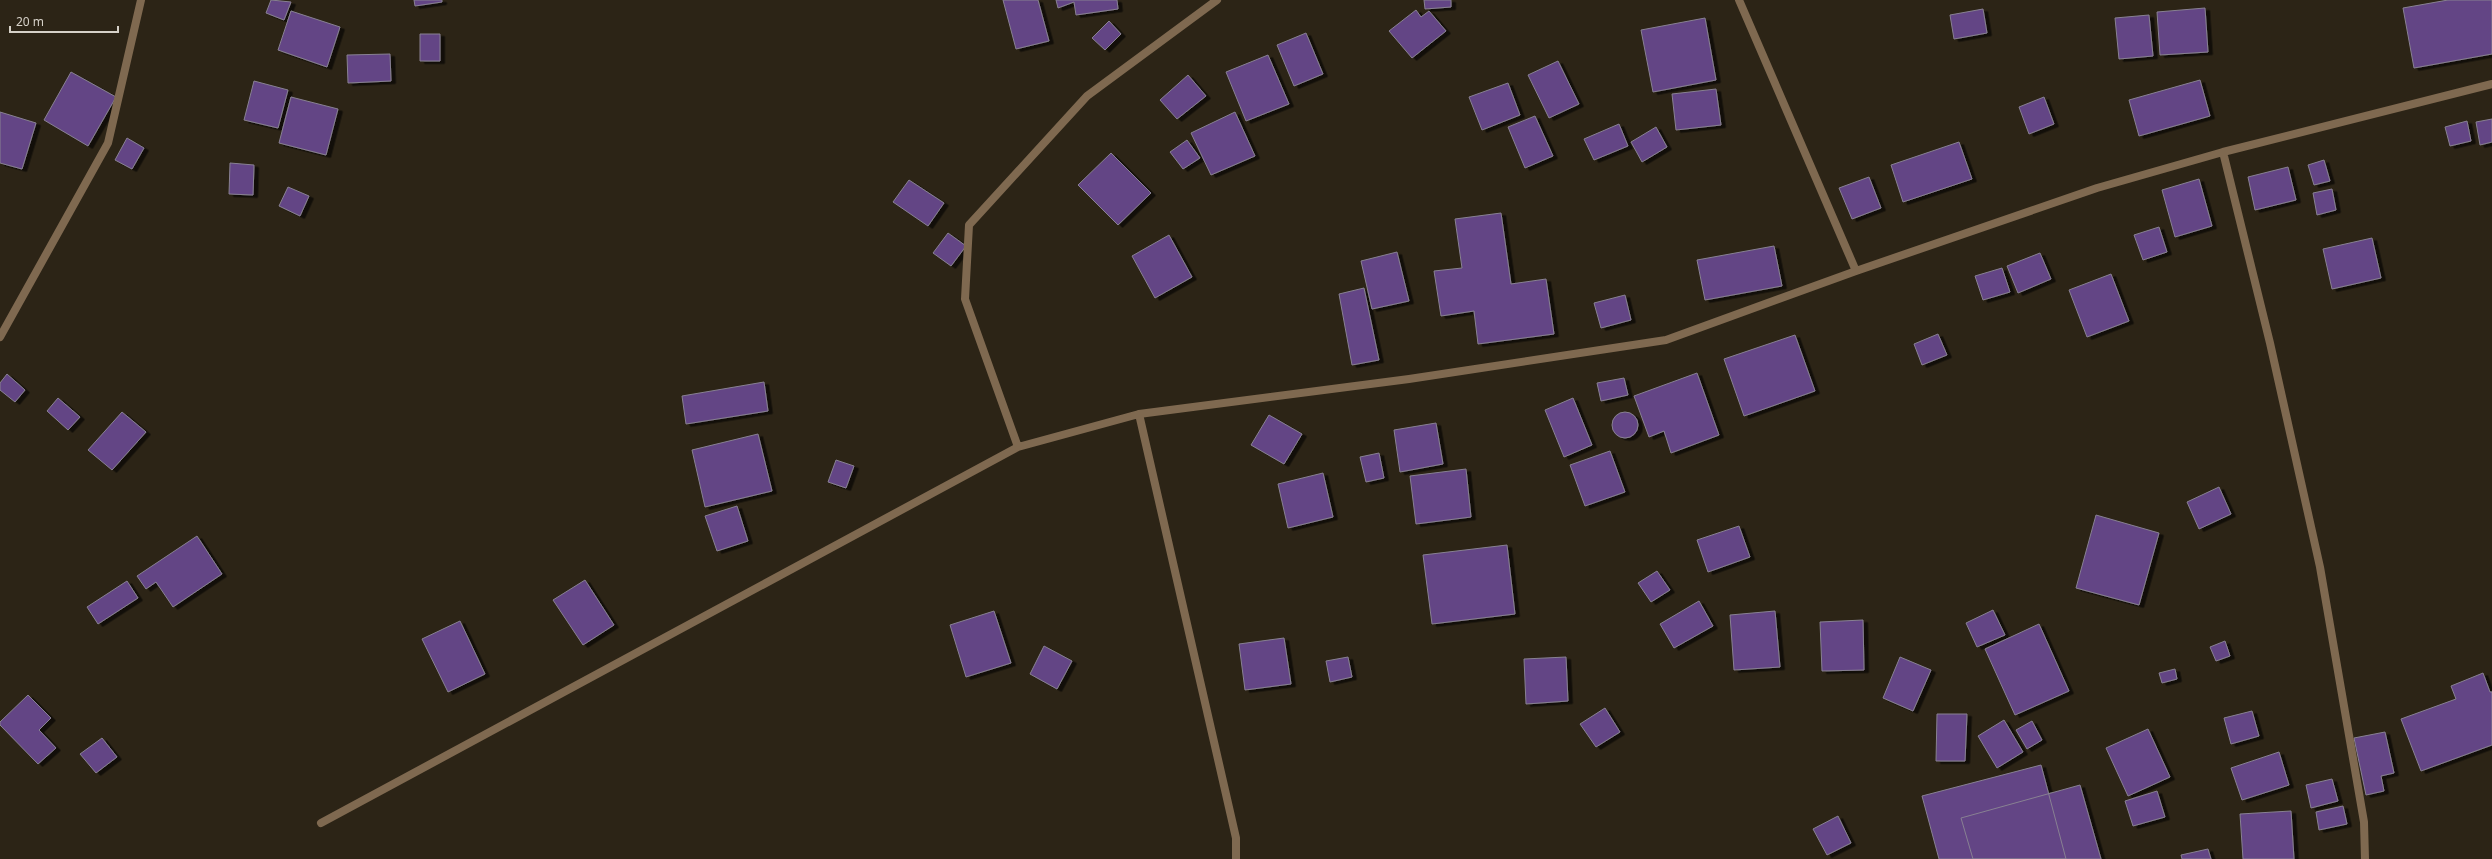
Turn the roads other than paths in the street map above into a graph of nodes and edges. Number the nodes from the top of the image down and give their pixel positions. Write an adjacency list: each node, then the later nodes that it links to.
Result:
1 (141, 0): 7 (street)
2 (1217, 0): 9 (street)
3 (1739, 0): 6 (street)
4 (2492, 84): 5 (street)
5 (2222, 152): 6 (street); 12 (street)
6 (1856, 270): 8 (street)
7 (0, 337)
8 (1139, 414): 9 (street); 11 (street)
9 (1018, 447): 10 (street)
10 (321, 823)
11 (1236, 859)
12 (2365, 859)

